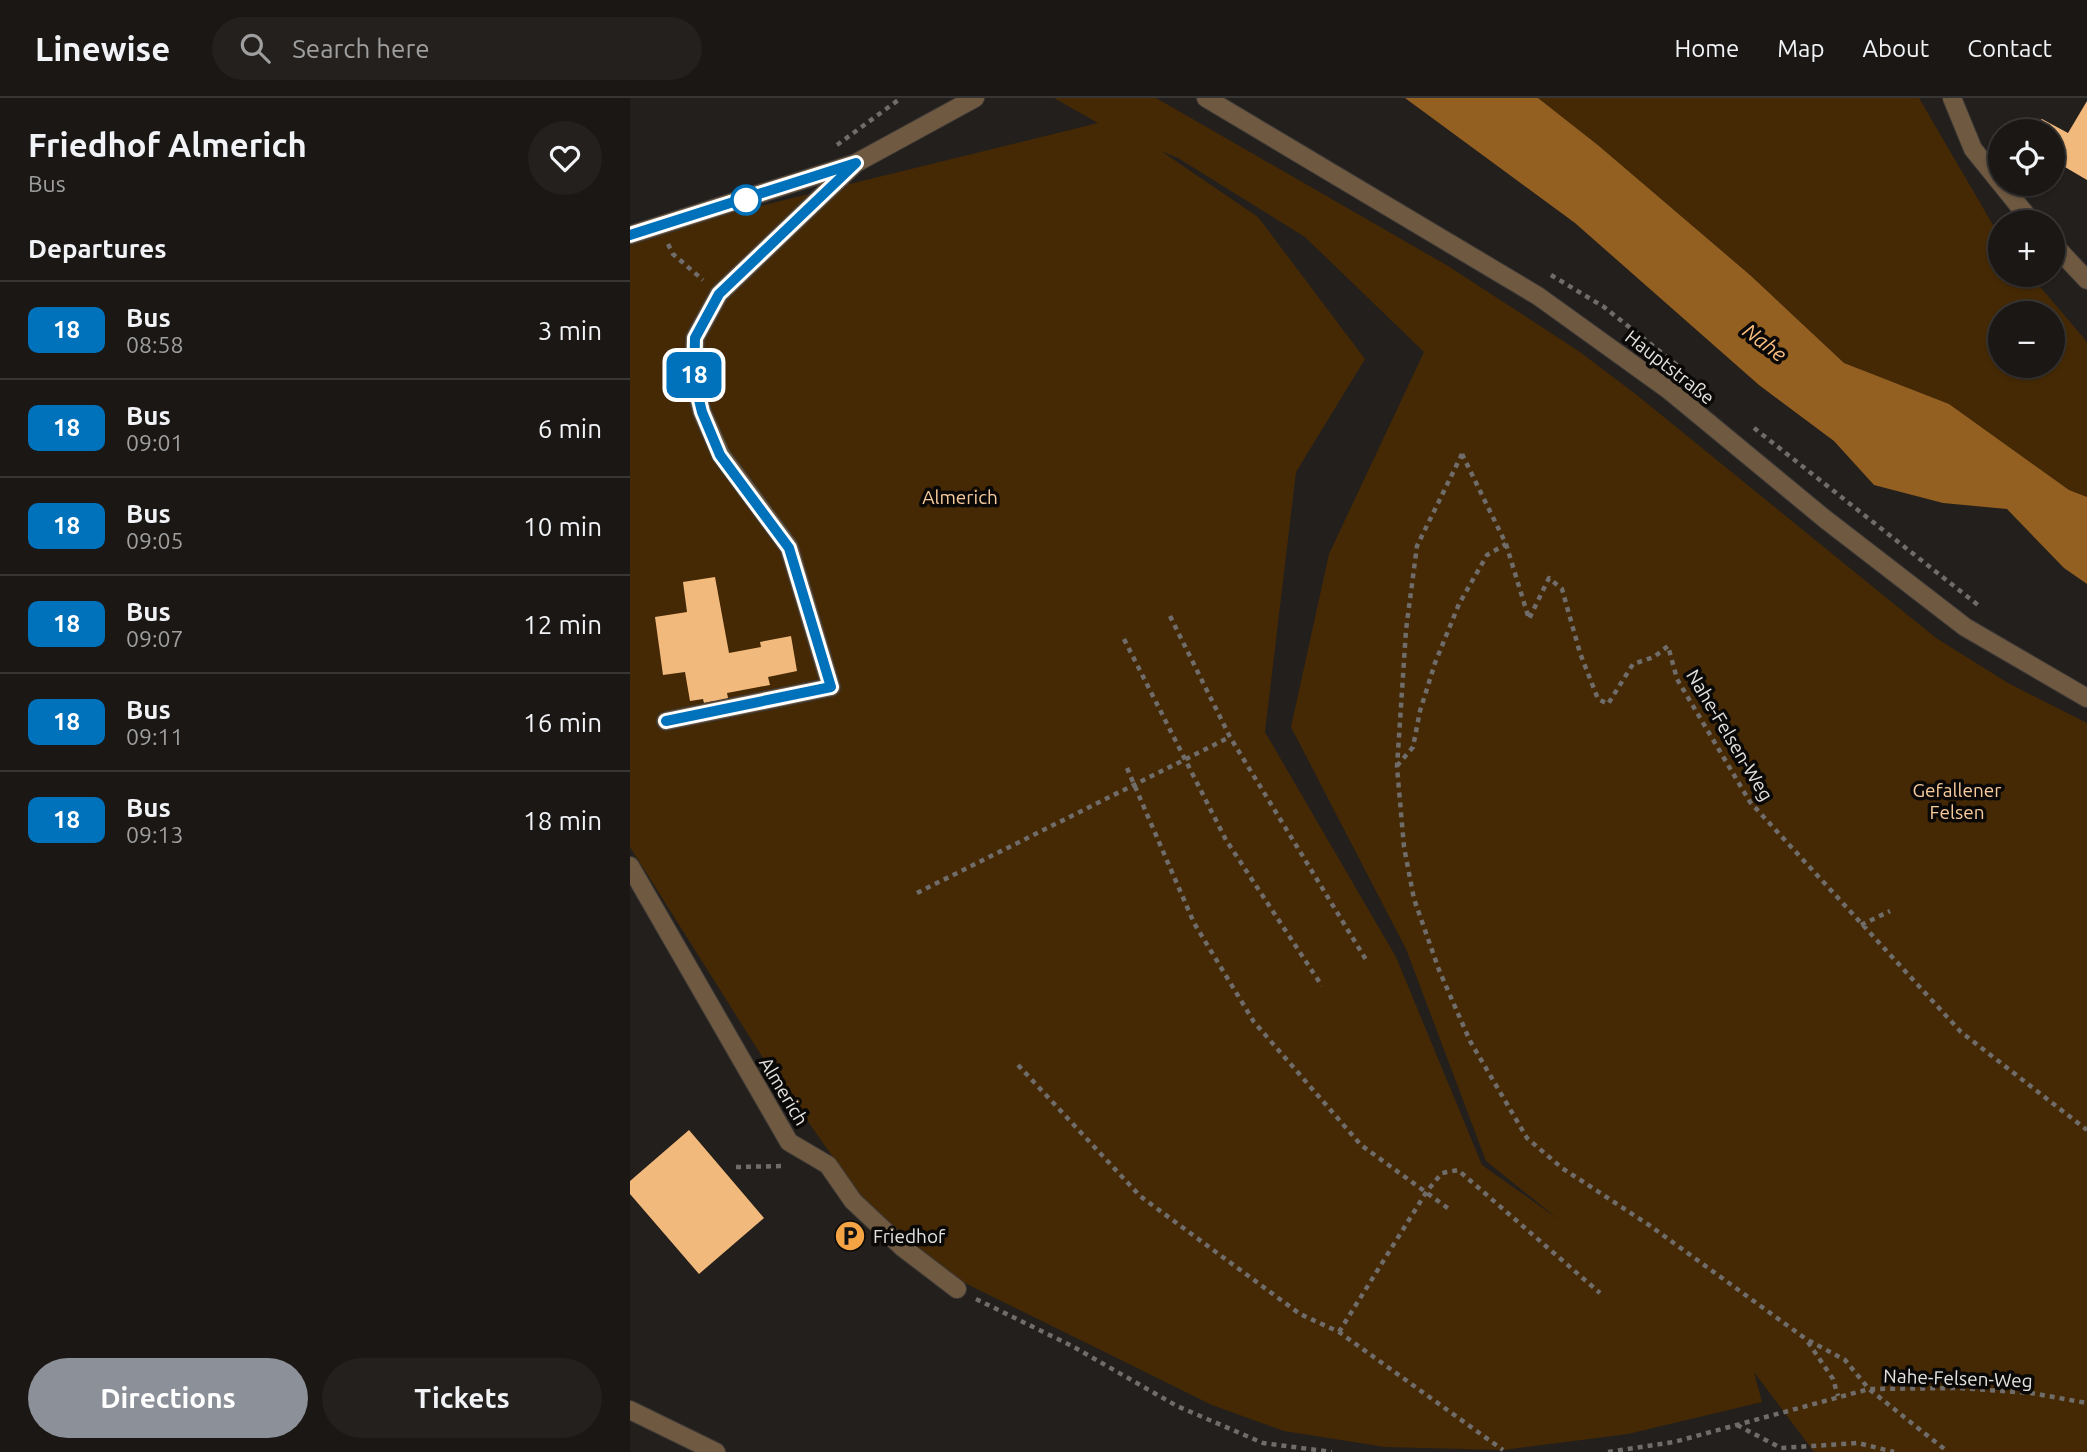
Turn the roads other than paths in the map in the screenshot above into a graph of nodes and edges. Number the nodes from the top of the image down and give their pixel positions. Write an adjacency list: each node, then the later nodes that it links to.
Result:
1 (975, 98): 4 (street)
2 (1206, 98): 9 (street, Hauptstraße)
3 (1952, 98): 5 (street)
4 (856, 163): 6 (street); 10 (street)
5 (2022, 210)
6 (630, 235)
7 (2065, 257): 8 (street)
8 (2087, 280)
9 (2087, 698)
10 (666, 721)
11 (630, 866): 12 (street, Almerich)
12 (957, 1289)
13 (630, 1410): 14 (street)
14 (716, 1452)

